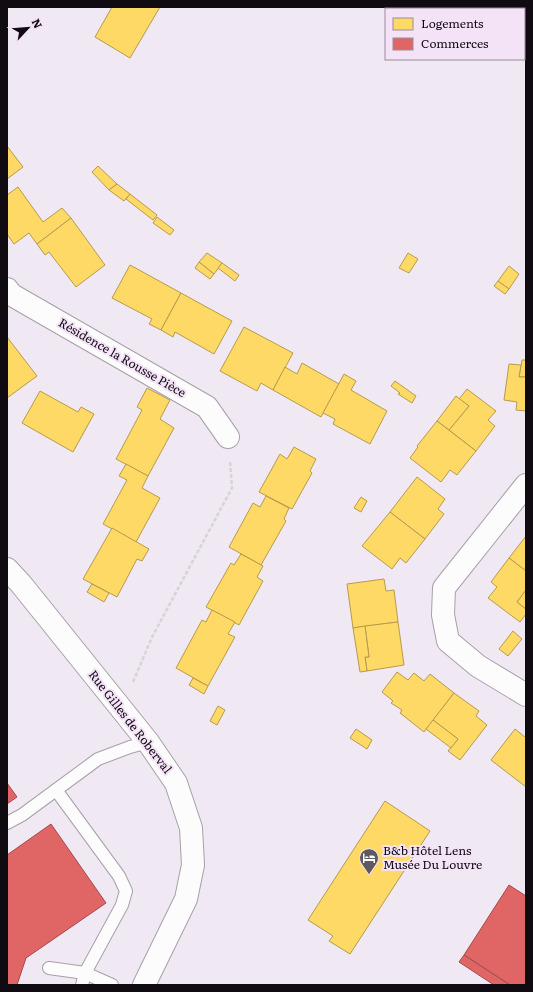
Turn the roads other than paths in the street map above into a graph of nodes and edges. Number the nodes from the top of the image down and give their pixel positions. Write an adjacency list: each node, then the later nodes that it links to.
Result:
1 (7, 289): 2 (street, Résidence la Rousse Pièce)
2 (228, 437)
3 (526, 485): 5 (street)
4 (8, 571): 6 (street, Rue Gilles de Roberval)
5 (526, 696)
6 (148, 742): 7 (lane); 12 (street, Rue Gilles de Roberval)
7 (56, 790): 8 (lane); 10 (lane)
8 (7, 823)
9 (48, 968): 10 (lane)
10 (84, 979): 11 (lane)
11 (112, 985)
12 (144, 985)

